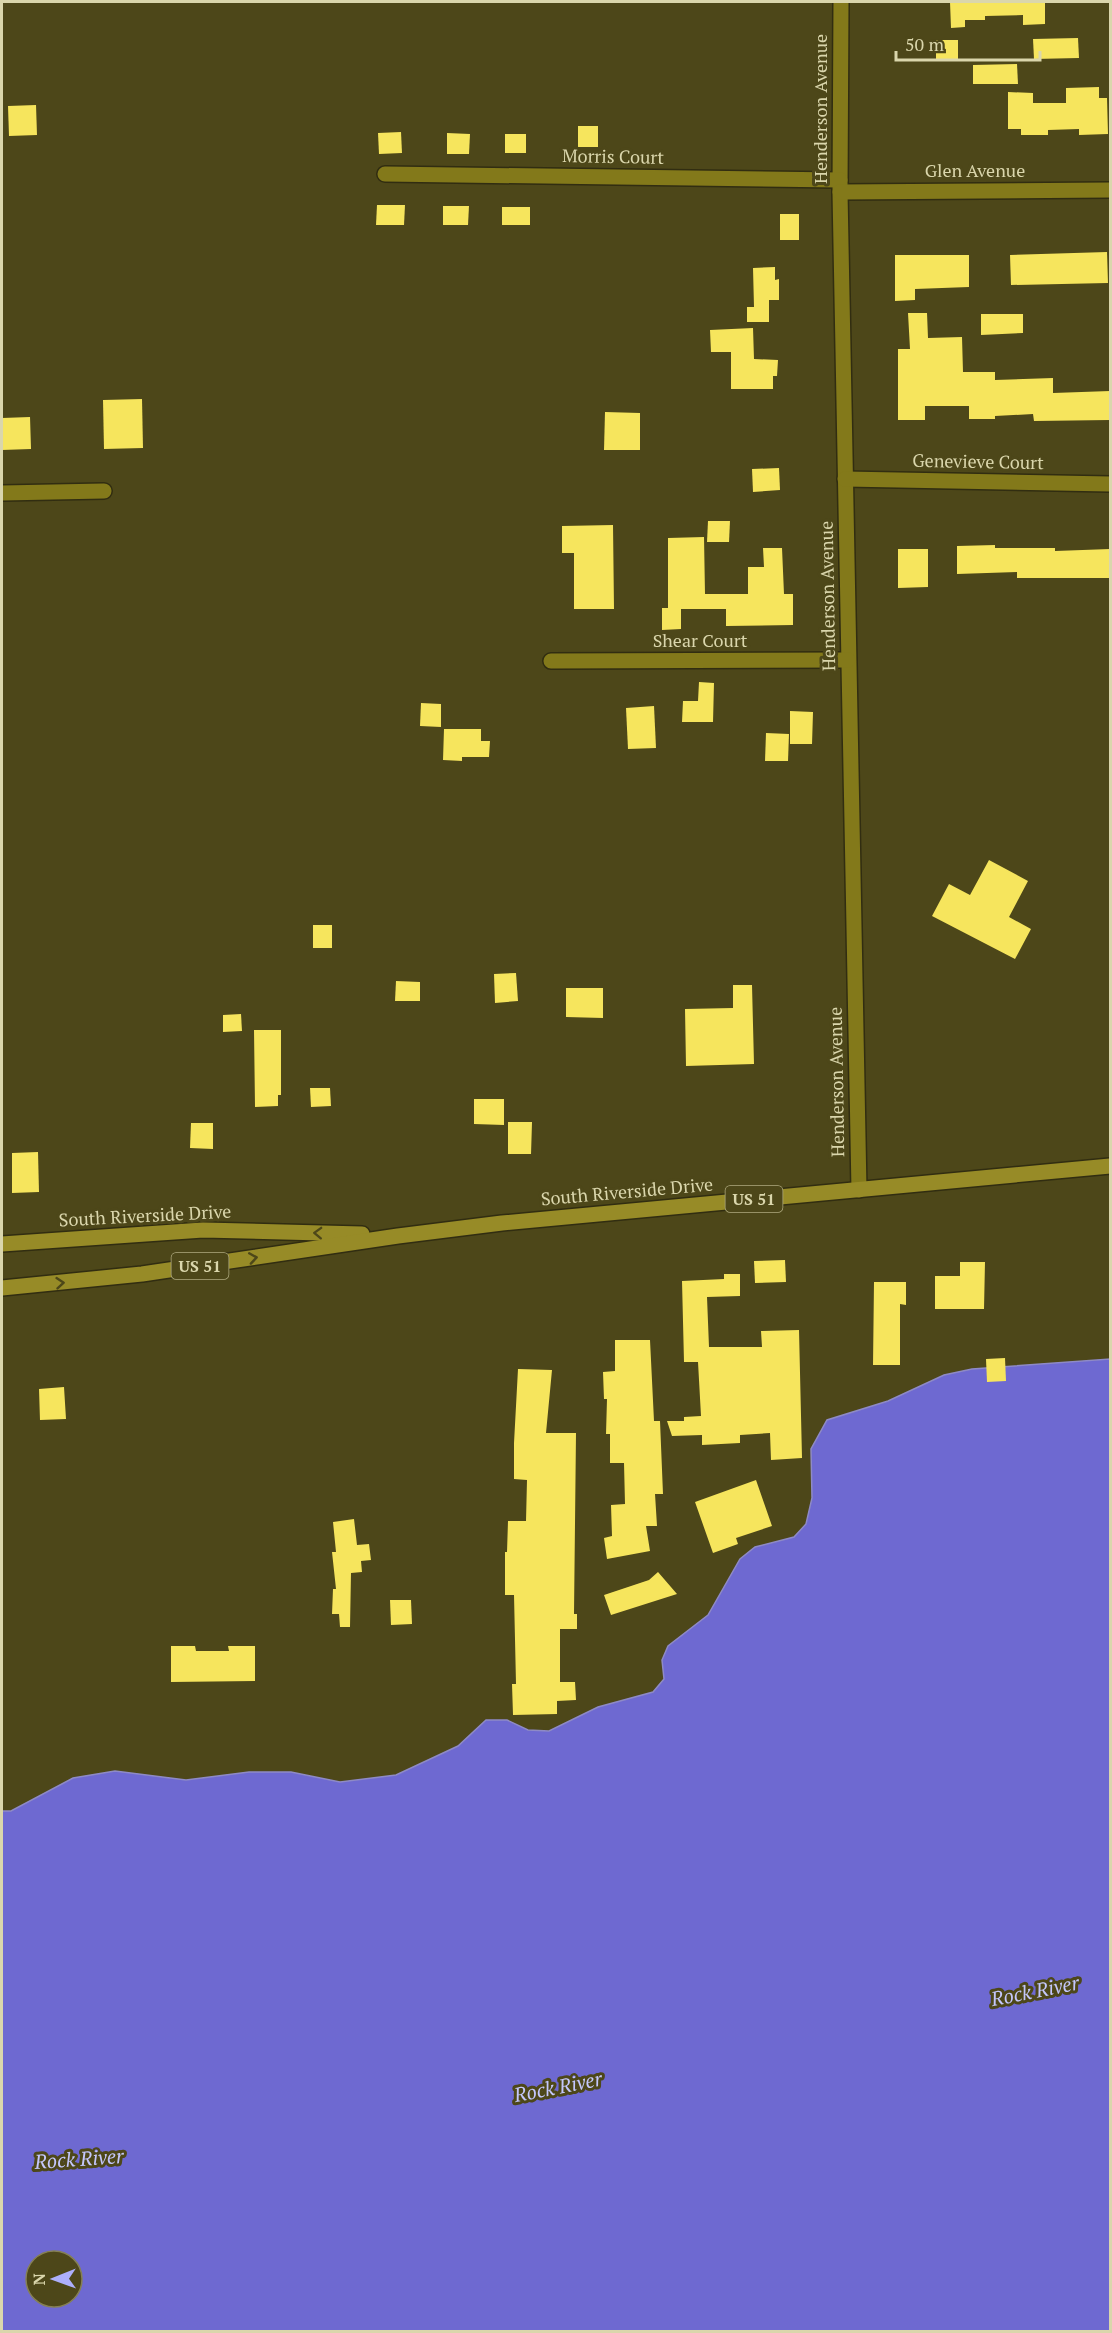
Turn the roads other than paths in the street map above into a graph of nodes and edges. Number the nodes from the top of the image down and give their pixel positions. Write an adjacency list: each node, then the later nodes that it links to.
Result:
1 (841, 2): 3 (street, Henderson Avenue)
2 (385, 174): 3 (street, Morris Court)
3 (840, 186): 4 (street, Glen Avenue); 5 (street, Henderson Avenue)
4 (1110, 190)
5 (845, 479): 6 (street, Genevieve Court); 9 (street, Henderson Avenue)
6 (1110, 484)
7 (104, 491): 8 (street)
8 (2, 493)
9 (848, 660): 10 (street, Shear Court); 12 (street, Henderson Avenue)
10 (552, 661)
11 (1110, 1166): 12 (main road, South Riverside Drive / US 51)
12 (859, 1190): 13 (main road, South Riverside Drive / US 51)
13 (398, 1236): 14 (main road, South Riverside Drive / US 51, one-way to 14); 15 (main road, South Riverside Drive / US 51, one-way to 13)
14 (2, 1245)
15 (2, 1288)

